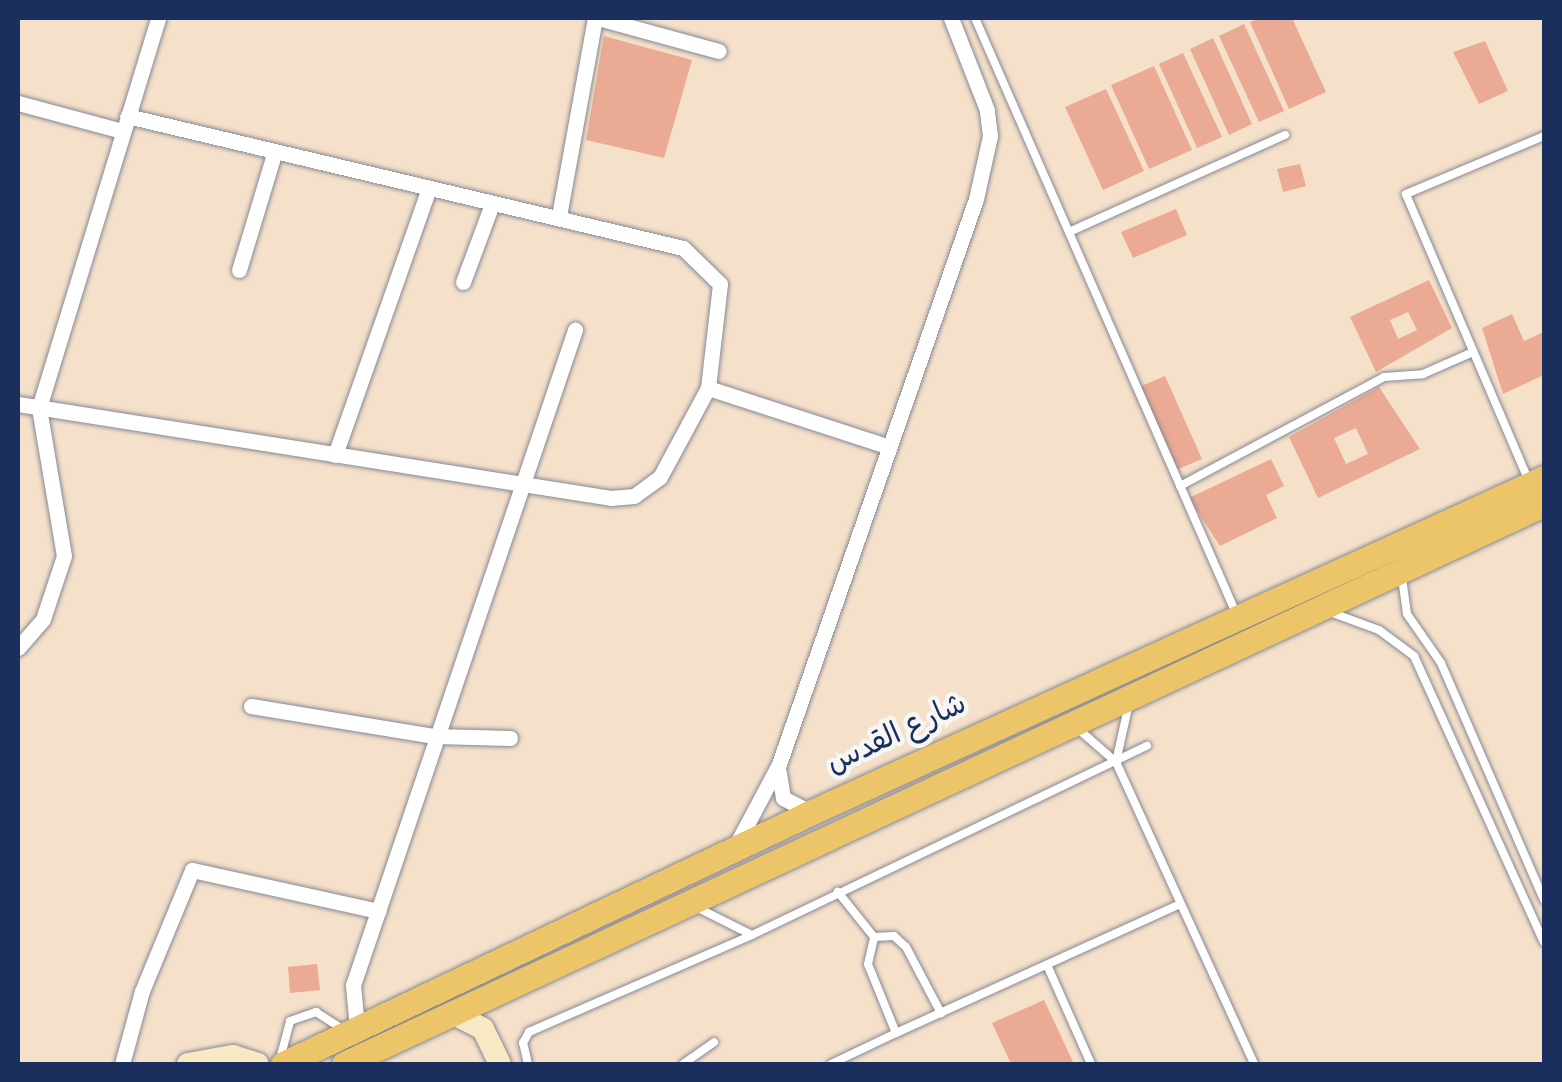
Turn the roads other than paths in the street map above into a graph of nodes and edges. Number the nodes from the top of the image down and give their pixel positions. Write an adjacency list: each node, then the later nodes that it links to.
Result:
1 (158, 18): 7 (street)
2 (597, 18): 5 (street); 13 (street)
3 (951, 18): 22 (street)
4 (975, 18): 14 (lane)
5 (719, 50)
6 (18, 103): 7 (street)
7 (124, 124): 10 (street); 21 (street)
8 (1285, 134): 14 (lane)
9 (1544, 136): 18 (lane)
10 (275, 150): 11 (street); 15 (street)
11 (429, 188): 12 (street); 23 (street)
12 (492, 204): 13 (street); 16 (street)
13 (559, 216): 19 (street)
14 (1068, 232): 25 (lane)
15 (239, 270)
16 (463, 282)
17 (575, 330): 24 (street)
18 (1473, 352): 25 (lane); 26 (lane)
19 (708, 388): 22 (street); 24 (street)
20 (18, 404): 21 (street)
21 (39, 408): 23 (street); 30 (street)
22 (887, 446): 38 (street)
23 (335, 454): 24 (street)
24 (525, 483): 34 (street)
25 (1180, 486): 29 (lane)
26 (1540, 489): 27 (highway); 29 (highway, شارع القدس)
27 (1404, 570): 28 (highway); 42 (lane)
28 (1321, 610): 31 (highway); 48 (lane)
29 (1237, 616): 39 (highway, شارع القدس)
30 (18, 648)
31 (1132, 698): 33 (highway); 37 (lane)
32 (251, 706): 34 (street)
33 (1071, 726): 37 (lane); 43 (highway)
34 (435, 736): 35 (street); 45 (street)
35 (510, 738)
36 (1147, 746): 37 (lane)
37 (1116, 762): 41 (lane); 44 (lane)
38 (779, 764): 39 (street); 40 (street)
39 (812, 812): 40 (highway, شارع القدس)
40 (733, 850): 52 (highway, شارع القدس)
41 (838, 892): 46 (lane); 47 (lane)
42 (1544, 900)
43 (692, 905): 46 (lane); 50 (highway)
44 (1178, 905): 49 (lane); 66 (lane)
45 (379, 911): 52 (street); 56 (street)
46 (752, 934): 62 (lane)
47 (874, 936): 51 (lane); 53 (lane)
48 (1544, 942)
49 (1047, 965): 51 (lane); 65 (lane)
50 (452, 1013): 55 (highway); 61 (main road)
51 (941, 1013): 53 (lane)
52 (353, 1030): 59 (highway, شارع القدس); 59 (lane)
53 (896, 1033): 64 (lane)
54 (714, 1042): 63 (lane)
55 (387, 1053): 60 (highway)
56 (122, 1064)
57 (188, 1064): 58 (main road)
58 (258, 1064)
59 (281, 1064)
60 (344, 1064)
61 (500, 1064)
62 (528, 1064)
63 (682, 1064)
64 (830, 1064)
65 (1090, 1064)
66 (1254, 1064)

